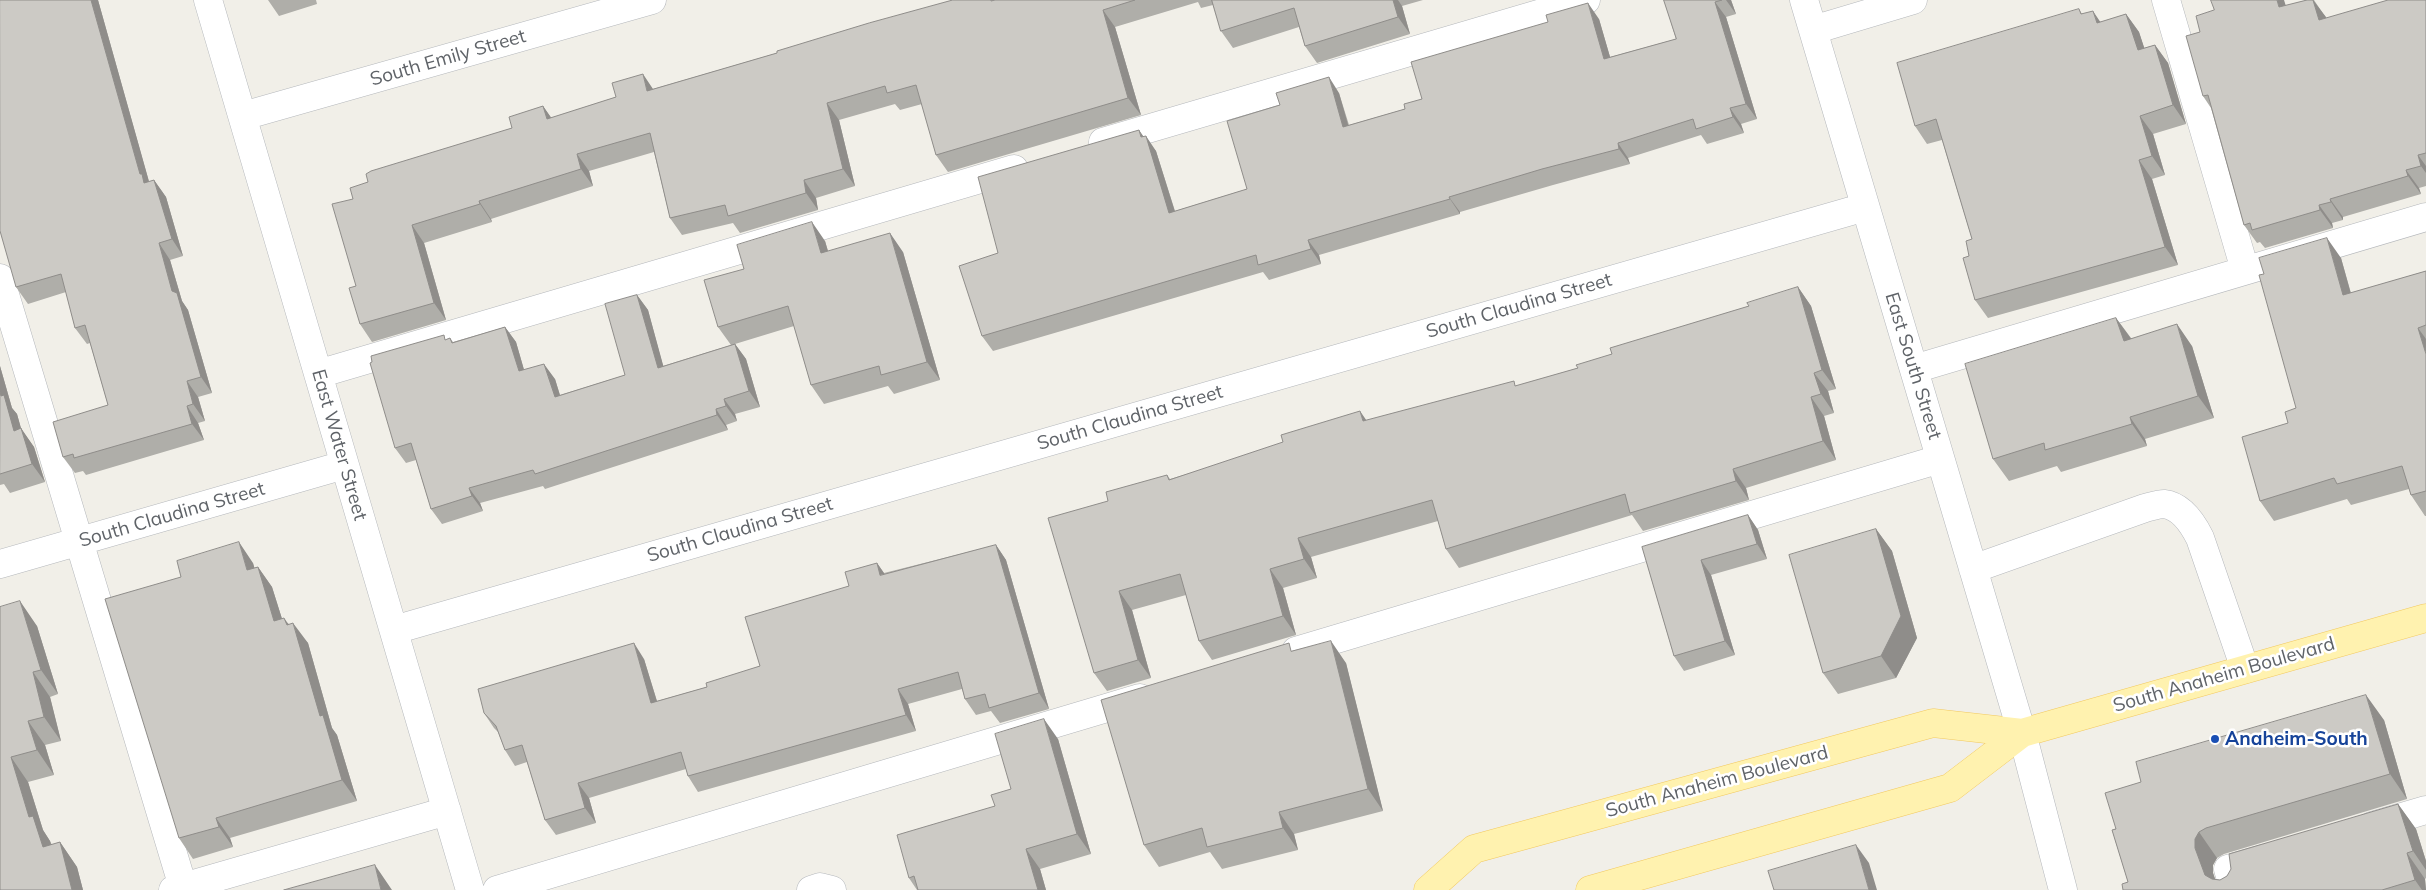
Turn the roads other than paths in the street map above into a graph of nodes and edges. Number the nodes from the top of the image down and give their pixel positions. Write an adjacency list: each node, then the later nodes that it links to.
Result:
1 (208, 0): 8 (street, East Water Street)
2 (652, 0): 8 (street, South Emily Street)
3 (1586, 0): 9 (street)
4 (1804, 0): 7 (street, East South Street)
5 (1913, 0): 7 (street)
6 (2166, 0): 13 (street)
7 (1813, 30): 11 (street, East South Street)
8 (243, 116): 16 (street, East Water Street)
9 (1080, 149)
10 (1042, 160): 16 (street)
11 (1865, 207): 15 (street, East South Street); 23 (street, South Claudina Street)
12 (2426, 216): 13 (street)
13 (2245, 270): 15 (street)
14 (0, 278): 19 (street)
15 (1914, 368): 17 (street, East South Street)
16 (318, 374): 18 (street, East Water Street)
17 (1940, 459): 21 (street, East South Street); 24 (street)
18 (344, 465): 19 (street, South Claudina Street); 23 (street, East Water Street)
19 (79, 541): 20 (street, South Claudina Street); 32 (street)
20 (0, 564)
21 (1973, 569): 25 (street); 27 (street, East South Street)
22 (2426, 618): 25 (main road, South Anaheim Boulevard)
23 (394, 630): 29 (street, East Water Street)
24 (1271, 659)
25 (2245, 669): 27 (main road, South Anaheim Boulevard)
26 (1166, 690): 34 (street)
27 (2022, 733): 37 (main road, South Anaheim Boulevard); 38 (main road, South Anaheim Boulevard); 39 (street, East South Street)
28 (2426, 810): 30 (street)
29 (447, 811): 32 (street); 33 (street, East Water Street)
30 (2350, 833)
31 (2294, 850): 40 (street)
32 (178, 889)
33 (470, 890)
34 (497, 890)
35 (811, 890): 36 (street)
36 (832, 890)
37 (1428, 890)
38 (1590, 890)
39 (2063, 890)
40 (2234, 890)

